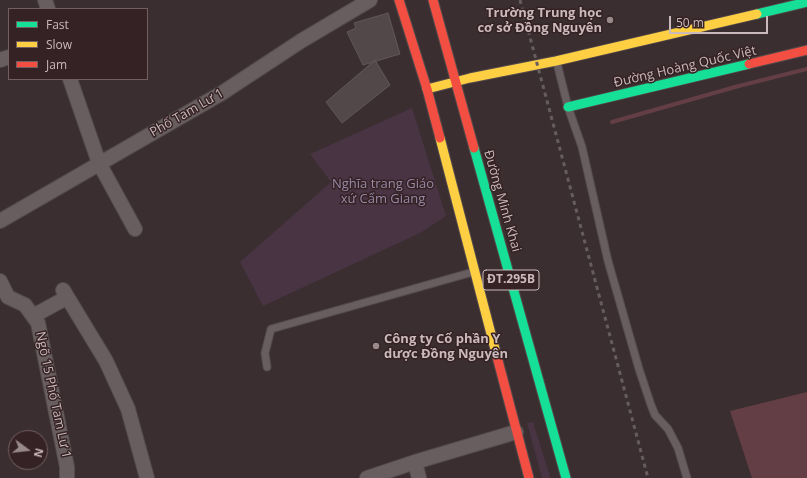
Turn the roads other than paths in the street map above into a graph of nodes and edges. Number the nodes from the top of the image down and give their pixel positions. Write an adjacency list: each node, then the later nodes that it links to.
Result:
1 (370, 0): 11 (street, Phố Tam Lư 1)
2 (399, 0): 9 (main road, ĐT.295B)
3 (433, 0): 8 (main road, Đường Minh Khai / ĐT.295B)
4 (807, 2): 6 (main road)
5 (807, 50): 10 (main road, Đường Hoàng Quốc Việt)
6 (556, 61): 8 (main road); 10 (lane)
7 (70, 80): 11 (street)
8 (456, 82): 9 (main road); 26 (main road, Đường Minh Khai / ĐT.295B)
9 (427, 89): 14 (main road, ĐT.295B)
10 (568, 107): 27 (lane)
11 (99, 163): 12 (street, Phố Tam Lư 1); 13 (street)
12 (0, 221)
13 (135, 229)
14 (475, 271): 18 (lane); 19 (main road, ĐT.295B)
15 (0, 281): 16 (street, Ngõ 15 Phố Tam Lư 1)
16 (4, 299): 17 (street, Ngõ 15 Phố Tam Lư 1)
17 (33, 316): 21 (street, Ngõ 15 Phố Tam Lư 1); 22 (street)
18 (267, 366)
19 (516, 432): 20 (street); 25 (main road, ĐT.295B)
20 (415, 462): 23 (street); 24 (street)
21 (67, 478)
22 (147, 478)
23 (367, 478)
24 (420, 478)
25 (529, 478)
26 (566, 478)
27 (687, 478)

